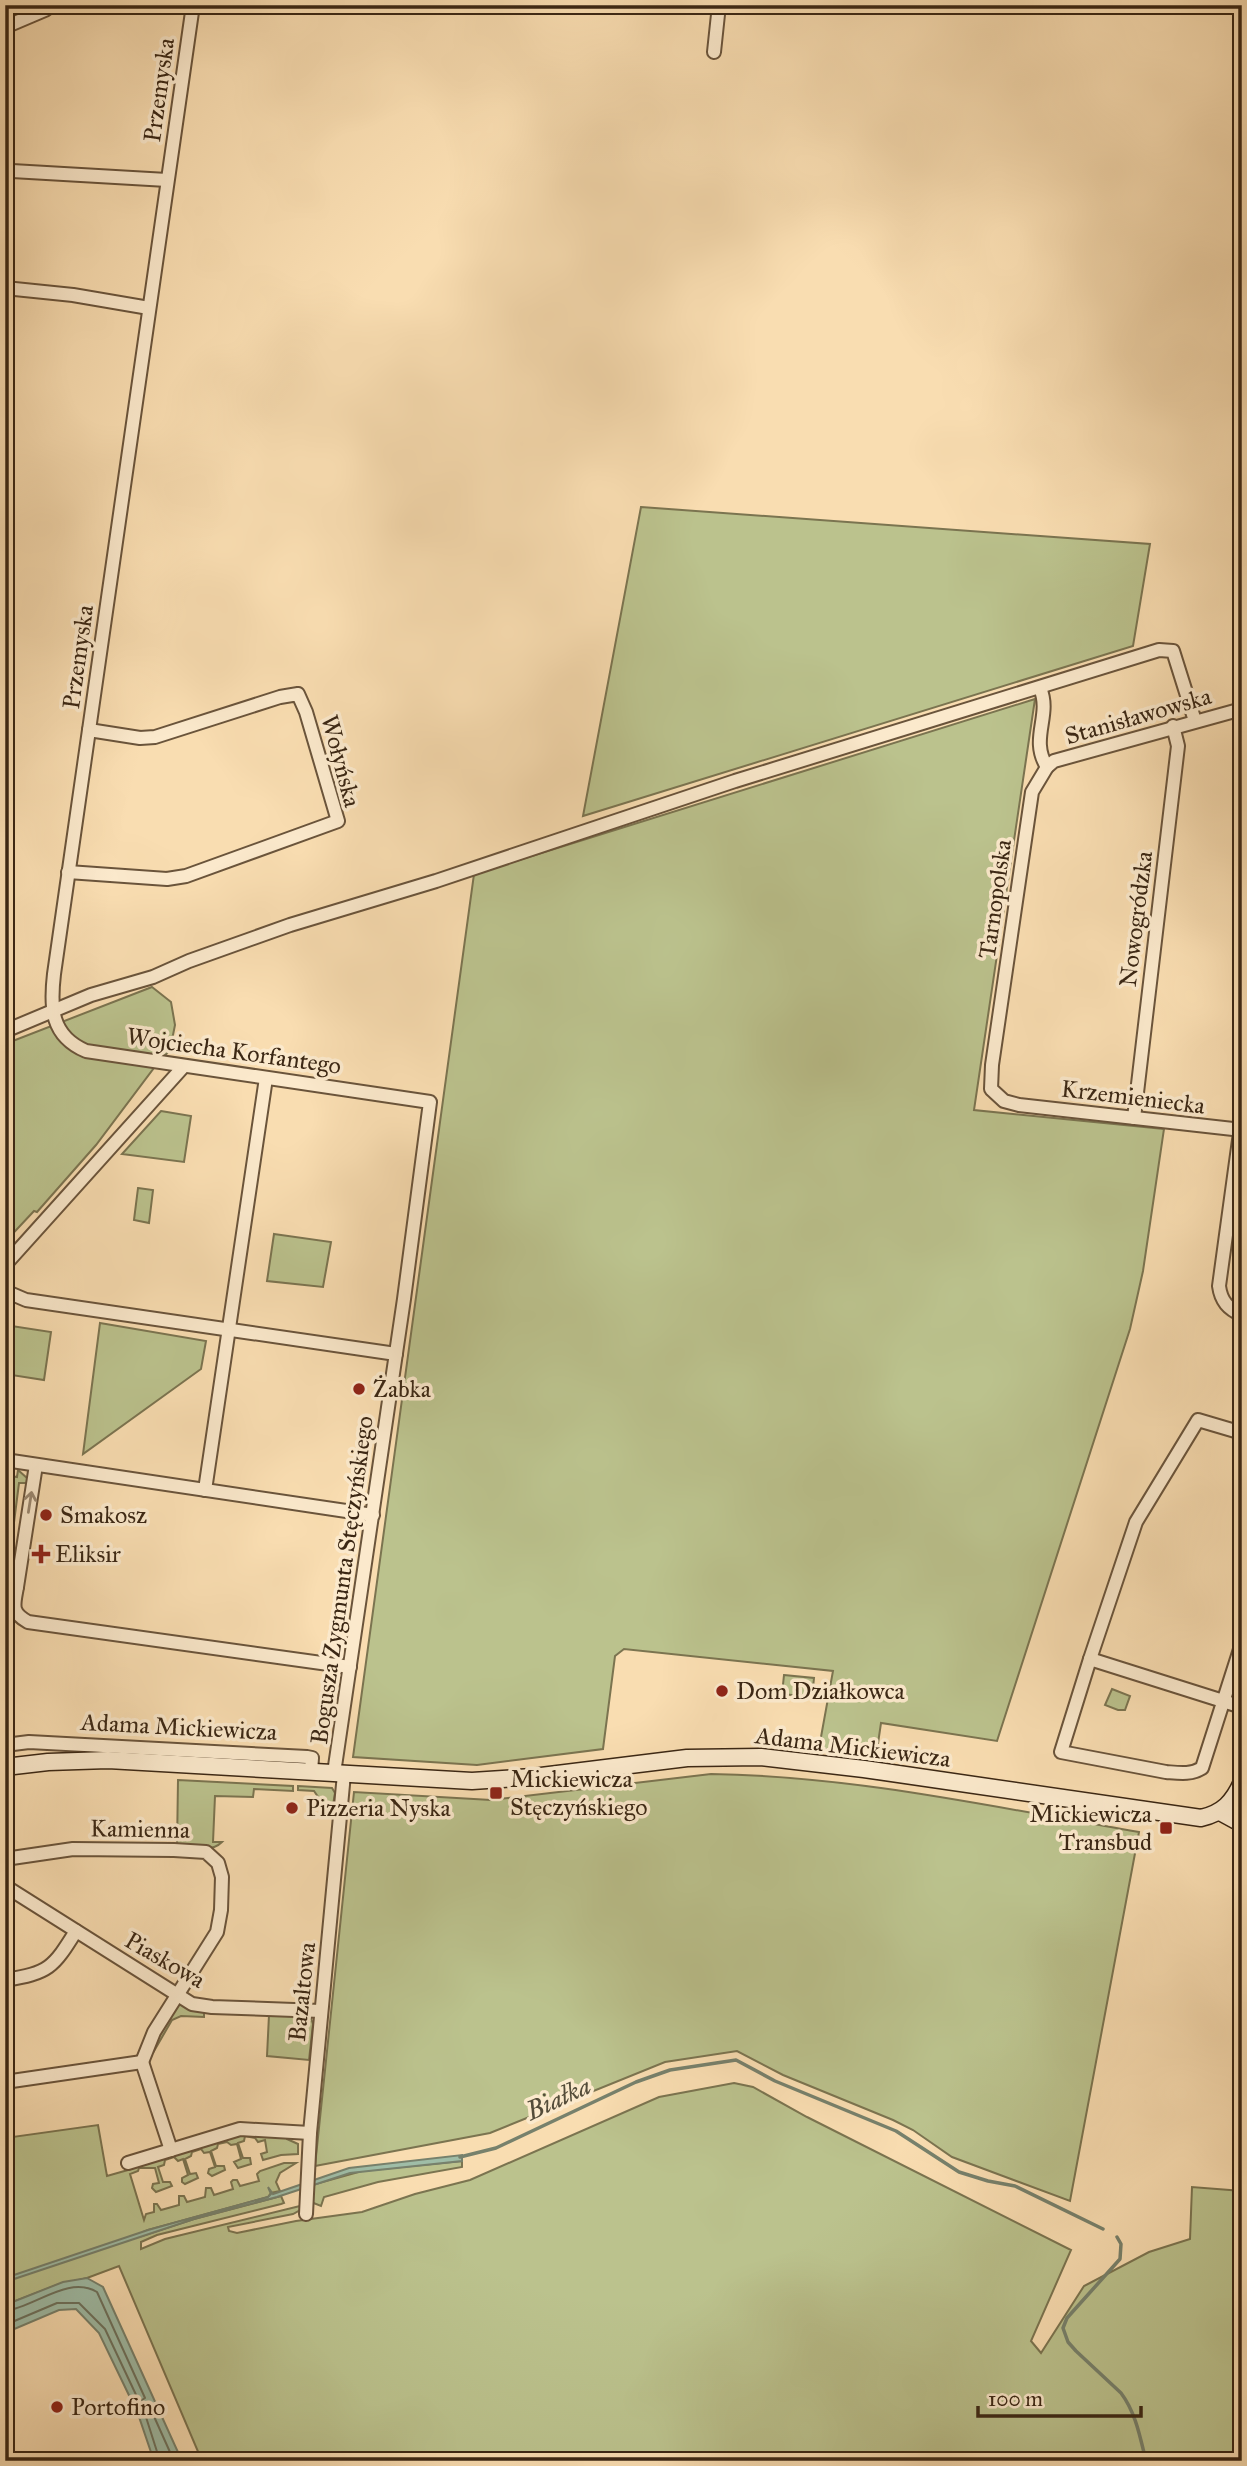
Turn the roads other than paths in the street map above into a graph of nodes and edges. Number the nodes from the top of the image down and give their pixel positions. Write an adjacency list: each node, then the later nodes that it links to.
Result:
1 (52, 5): 4 (street)
2 (193, 5): 7 (street, Przemyska)
3 (719, 5): 5 (street)
4 (5, 27)
5 (714, 52)
6 (12, 171): 7 (street, Przemyska)
7 (167, 180): 9 (street, Przemyska)
8 (5, 288): 9 (street)
9 (149, 308): 14 (street, Przemyska)
10 (1040, 688): 12 (street); 15 (street); 17 (street)
11 (1242, 709): 12 (street, Stanisławowska)
12 (1195, 721): 13 (street, Stanisławowska)
13 (1174, 726): 15 (street, Stanisławowska); 23 (street, Nowogródzka)
14 (89, 730): 16 (street, Przemyska); 16 (street, Wołyńska)
15 (1047, 766): 22 (street, Tarnopolska)
16 (68, 872): 17 (street, Przemyska)
17 (52, 1011): 18 (street); 19 (street, Wojciecha Korfantego)
18 (5, 1031)
19 (184, 1066): 20 (street, Wojciecha Korfantego); 25 (street)
20 (266, 1078): 21 (street, Wojciecha Korfantego); 28 (street)
21 (430, 1102): 29 (street, Bogusza Zygmunta Stęczyńskiego)
22 (1019, 1105): 23 (street, Krzemieniecka)
23 (1134, 1118): 24 (street, Krzemieniecka)
24 (1241, 1126): 27 (street)
25 (5, 1265)
26 (5, 1291): 28 (street)
27 (1242, 1315)
28 (228, 1331): 29 (street); 33 (street)
29 (396, 1353): 34 (street, Bogusza Zygmunta Stęczyńskiego)
30 (1242, 1433): 37 (street)
31 (5, 1460): 32 (street)
32 (37, 1465): 33 (street); 35 (street, one-way to 32)
33 (205, 1490): 34 (street)
34 (373, 1515): 38 (street, Bogusza Zygmunta Stęczyńskiego)
35 (11, 1586): 38 (street)
36 (1242, 1643): 39 (street)
37 (1090, 1659): 39 (street); 39 (street)
38 (350, 1667): 46 (street, Bogusza Zygmunta Stęczyńskiego)
39 (1224, 1701): 40 (street)
40 (1242, 1707)
41 (29, 1742): 42 (street, Adama Mickiewicza); 43 (street); 45 (street, Adama Mickiewicza)
42 (5, 1745)
43 (32, 1764): 44 (street, Adama Mickiewicza); 45 (street, Adama Mickiewicza)
44 (5, 1767)
45 (311, 1772): 46 (street, Adama Mickiewicza)
46 (339, 1774): 48 (street, Adama Mickiewicza); 55 (street, Bazaltowa)
47 (1242, 1782): 48 (street)
48 (1220, 1812): 49 (street)
49 (1242, 1824)
50 (5, 1859): 54 (street, Kamienna)
51 (5, 1886): 52 (street, Piaskowa)
52 (76, 1931): 53 (street); 54 (street, Piaskowa)
53 (5, 1980)
54 (177, 1996): 55 (street, Piaskowa); 56 (street, Kamienna)
55 (321, 2011): 58 (street, Bazaltowa)
56 (142, 2062): 57 (street); 59 (street)
57 (5, 2082)
58 (310, 2133): 59 (street); 61 (street, Bazaltowa)
59 (171, 2150): 60 (street)
60 (128, 2163)
61 (306, 2214)

